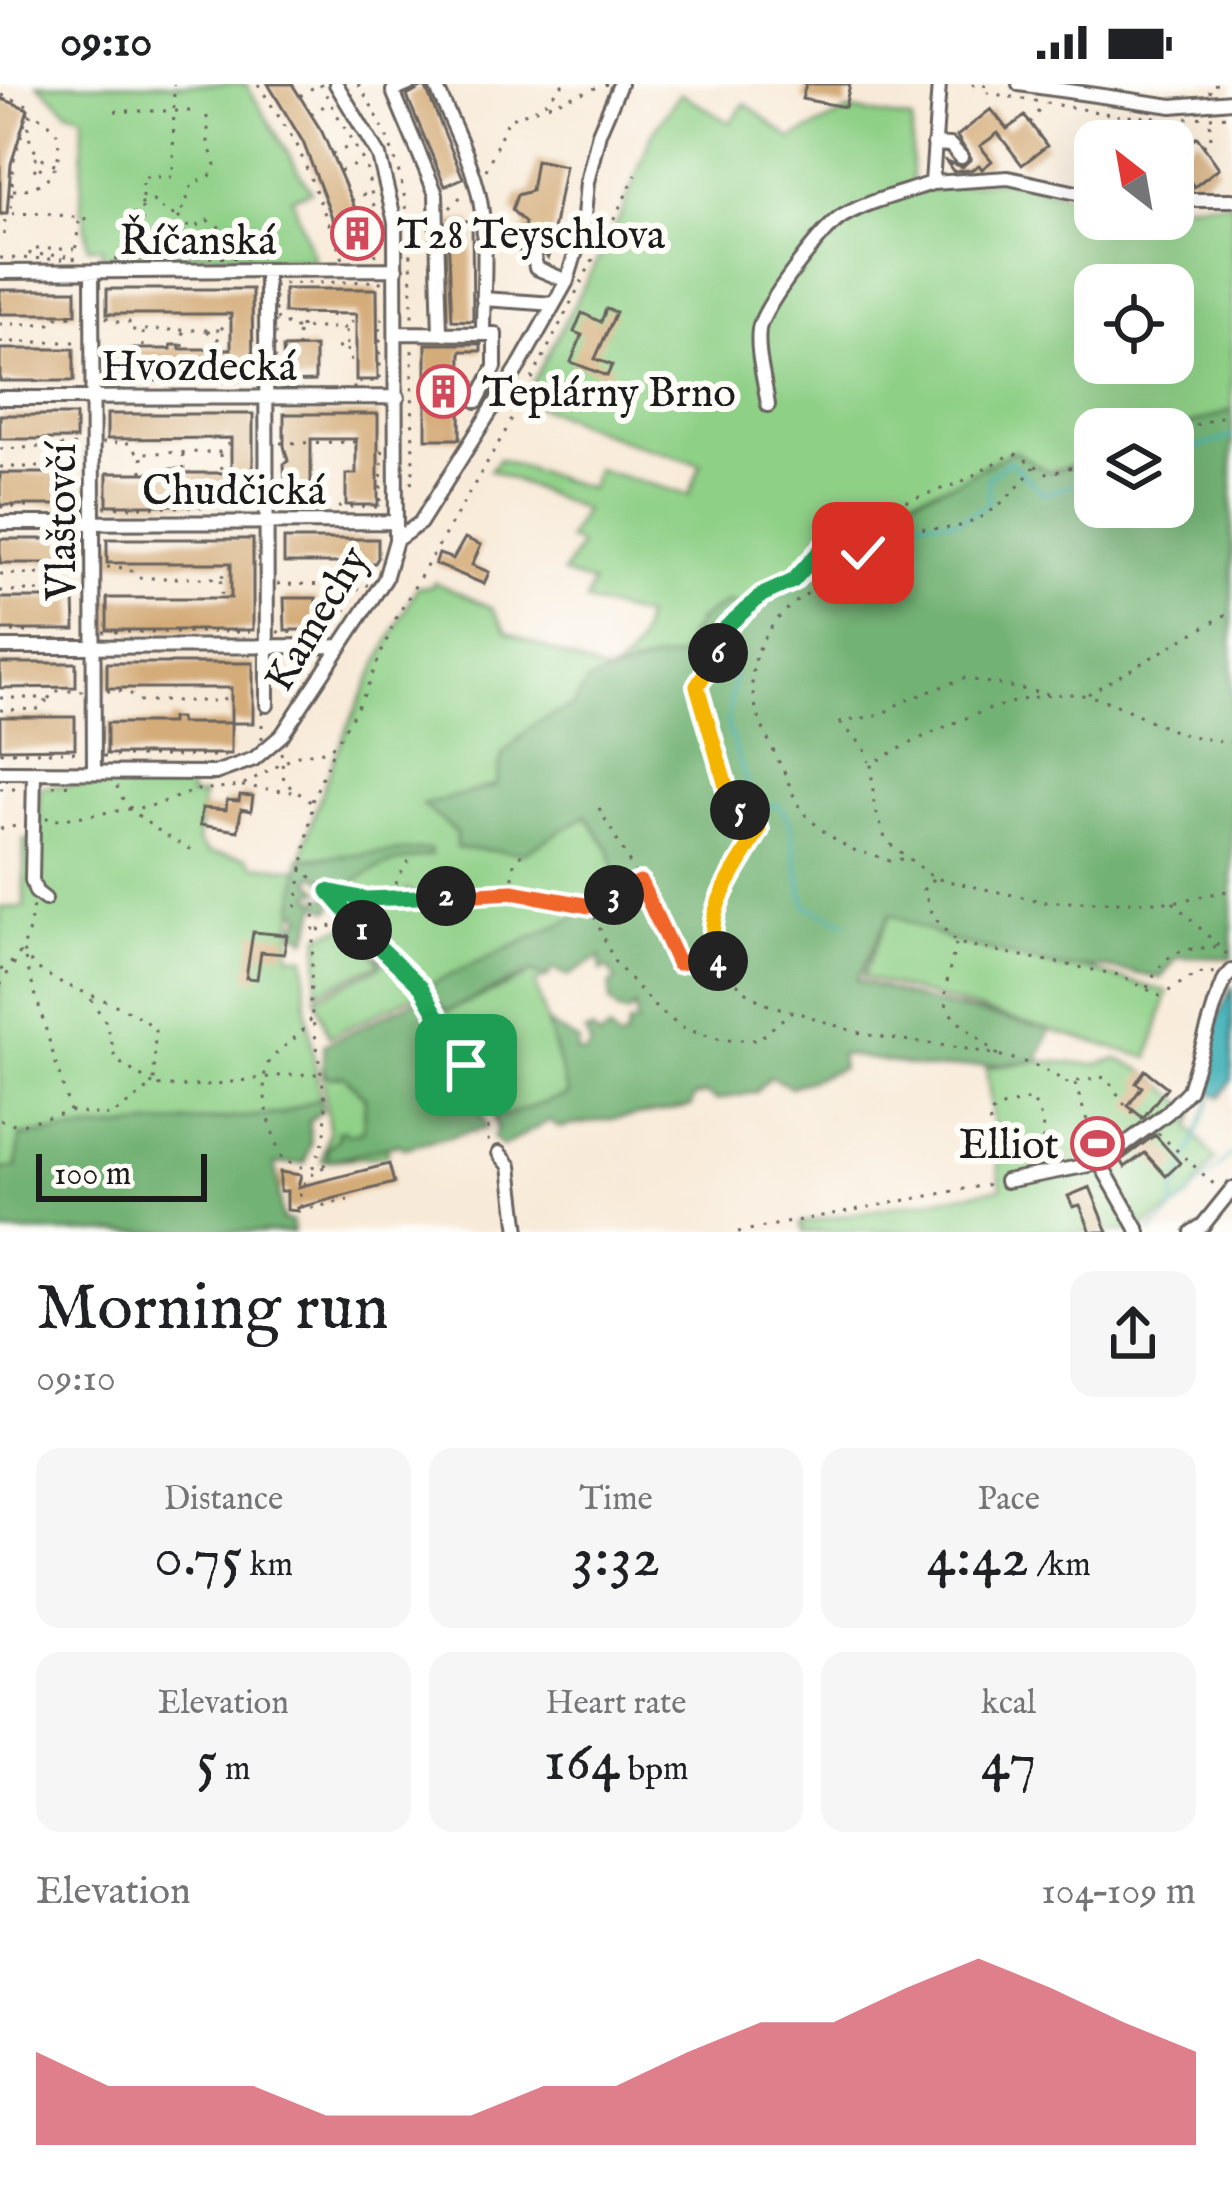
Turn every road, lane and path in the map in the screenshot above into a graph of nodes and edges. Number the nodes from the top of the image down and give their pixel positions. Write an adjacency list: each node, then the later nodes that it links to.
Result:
1 (173, 84): 21 (path)
2 (258, 84): 73 (path)
3 (319, 84): 16 (path); 18 (path)
4 (336, 84): 65 (street)
5 (410, 84): 14 (street)
6 (435, 84): 48 (street)
7 (563, 84): 20 (path)
8 (608, 84): 20 (path)
9 (620, 84): 79 (street, Kamechy)
10 (939, 84): 34 (street)
11 (972, 84): 13 (path)
12 (1019, 84): 17 (street)
13 (985, 87): 19 (path)
14 (388, 88): 64 (street)
15 (2, 95): 23 (path)
16 (300, 96)
17 (1232, 101)
18 (331, 102): 26 (path); 35 (path)
19 (1044, 104): 27 (path); 33 (path)
20 (541, 107): 48 (path)
21 (174, 110): 24 (path); 25 (path); 57 (path)
22 (202, 110): 60 (path)
23 (31, 111): 38 (path); 41 (path); 44 (path)
24 (115, 111)
25 (191, 111)
26 (311, 114)
27 (1125, 116): 29 (path); 32 (path)
28 (1232, 116): 31 (path)
29 (1163, 117)
30 (1183, 118): 31 (path)
31 (1209, 118): 36 (path)
32 (1125, 120)
33 (1030, 123)
34 (934, 144): 39 (street); 49 (street)
35 (355, 145): 37 (path); 42 (path)
36 (1203, 146)
37 (332, 154)
38 (38, 155): 40 (path); 43 (path)
39 (961, 157)
40 (45, 160): 44 (path); 46 (path)
41 (14, 161): 43 (path); 51 (path)
42 (363, 161): 45 (path); 52 (path)
43 (33, 164): 46 (path)
44 (57, 165): 50 (path)
45 (340, 171)
46 (38, 173): 50 (path)
47 (635, 175): 187 (path)
48 (475, 181): 63 (street); 64 (path)
49 (932, 183): 53 (street); 124 (street)
50 (40, 184): 51 (path)
51 (11, 190): 58 (path)
52 (371, 191): 54 (path); 66 (path)
53 (1074, 192)
54 (351, 200)
55 (1194, 200): 56 (street)
56 (1232, 200)
57 (142, 204): 59 (path); 60 (path); 67 (path)
58 (5, 214): 61 (path); 68 (path)
59 (134, 215)
60 (177, 215): 75 (path)
61 (79, 219): 62 (path); 69 (path)
62 (88, 219)
63 (482, 219): 64 (path); 80 (street)
64 (439, 220): 101 (street)
65 (395, 222): 66 (path); 76 (street)
66 (378, 228): 74 (path)
67 (142, 234)
68 (4, 235)
69 (74, 249): 70 (path); 72 (path)
70 (67, 256)
71 (534, 256): 79 (street)
72 (74, 261)
73 (344, 261)
74 (377, 261)
75 (264, 266): 76 (street, Říčanská); 78 (street, Říčanská); 122 (street)
76 (396, 269): 100 (street)
77 (0, 272): 78 (street, Říčanská)
78 (92, 272): 120 (street, Vlaštovčí)
79 (567, 281): 81 (street, Kamechy)
80 (483, 299): 81 (street); 102 (street)
81 (554, 304): 155 (street, Kamechy)
82 (302, 314): 90 (path)
83 (332, 314): 91 (path)
84 (84, 316): 89 (path)
85 (231, 316): 96 (path)
86 (356, 317): 98 (path)
87 (275, 319): 87 (path); 90 (path)
88 (109, 320): 93 (path)
89 (0, 324)
90 (300, 328): 91 (path); 103 (path)
91 (333, 328): 98 (path)
92 (84, 329): 105 (path)
93 (143, 330): 94 (path); 106 (path)
94 (183, 330): 95 (path); 107 (path)
95 (205, 330): 96 (path); 108 (path)
96 (220, 330): 97 (path)
97 (227, 330)
98 (346, 330): 99 (path); 109 (path)
99 (356, 331)
100 (396, 333): 101 (street); 117 (street)
101 (440, 334): 102 (street)
102 (483, 334): 123 (street)
103 (298, 336): 104 (path); 110 (path)
104 (308, 336)
105 (0, 342)
106 (143, 347)
107 (183, 347)
108 (221, 347)
109 (347, 347): 111 (path); 112 (path)
110 (298, 348)
111 (337, 348)
112 (356, 360)
113 (28, 381): 119 (street)
114 (99, 382): 115 (path)
115 (178, 382): 116 (path); 121 (street)
116 (261, 382)
117 (398, 397): 122 (street, Hvozdecká); 149 (street)
118 (0, 398): 119 (street, Hvozdecká)
119 (28, 398): 120 (street, Hvozdecká)
120 (92, 398): 121 (street, Hvozdecká); 138 (street, Vlaštovčí)
121 (178, 398): 122 (street, Hvozdecká)
122 (267, 398): 146 (street)
123 (477, 401)
124 (768, 405)
125 (1232, 412): 126 (path)
126 (1194, 426)
127 (109, 442): 136 (path)
128 (231, 442): 135 (path)
129 (356, 442): 131 (path)
130 (388, 442): 147 (path)
131 (276, 443)
132 (85, 445): 133 (path)
133 (0, 449)
134 (183, 452): 135 (path); 136 (path); 141 (path)
135 (220, 452): 142 (path)
136 (142, 453): 143 (path)
137 (0, 466): 138 (path)
138 (93, 466): 144 (street, Vlaštovčí)
139 (1035, 466): 140 (path); 148 (path); 154 (path)
140 (1074, 466)
141 (184, 471)
142 (221, 471)
143 (142, 472)
144 (93, 507): 145 (path); 150 (street, Vlaštovčí)
145 (178, 507): 146 (path); 151 (street)
146 (267, 507): 147 (path); 152 (street)
147 (364, 514): 149 (street, Chudčická); 152 (street, Chudčická)
148 (878, 515): 154 (path); 232 (path)
149 (396, 522): 155 (street)
150 (93, 523): 151 (street, Chudčická); 153 (street, Chudčická); 169 (street, Vlaštovčí)
151 (177, 523): 152 (street, Chudčická)
152 (267, 523): 174 (street)
153 (0, 524)
154 (874, 536): 212 (path)
155 (396, 540): 173 (street, Kamechy)
156 (99, 567): 160 (path)
157 (231, 567): 160 (path)
158 (0, 574): 159 (path)
159 (23, 574): 165 (path); 165 (path)
160 (221, 578): 166 (path)
161 (275, 584): 163 (path)
162 (371, 584): 163 (path)
163 (361, 585): 173 (path)
164 (0, 591): 165 (path)
165 (22, 591)
166 (222, 597)
167 (1232, 611): 181 (path)
168 (0, 632): 172 (path)
169 (97, 634): 170 (street); 170 (path); 175 (street); 191 (street, Vlaštovčí)
170 (177, 639): 174 (street); 174 (path)
171 (306, 639): 174 (path)
172 (30, 640)
173 (334, 643): 174 (street); 200 (street, Kamechy)
174 (267, 646): 176 (path); 184 (street)
175 (0, 647)
176 (318, 666)
177 (85, 691): 183 (path)
178 (100, 691): 179 (path)
179 (231, 694)
180 (1049, 694): 181 (path); 195 (path); 195 (path)
181 (1085, 695): 188 (path)
182 (0, 698): 183 (path)
183 (49, 698): 185 (path)
184 (264, 706): 186 (path)
185 (0, 710)
186 (273, 733)
187 (335, 743): 196 (path); 206 (path)
188 (1232, 743)
189 (281, 748): 196 (path)
190 (0, 752): 191 (path)
191 (94, 752): 192 (path); 199 (street, Vlaštovčí)
192 (137, 756): 193 (path); 200 (street)
193 (242, 756)
194 (271, 757): 196 (path)
195 (872, 764): 212 (path)
196 (279, 768): 203 (path); 205 (path)
197 (0, 772): 198 (street, Kamechy)
198 (34, 772): 199 (street, Kamechy); 207 (street)
199 (94, 772): 200 (street, Kamechy)
200 (136, 772)
201 (16, 784): 204 (path)
202 (117, 784): 208 (path)
203 (240, 786): 205 (path); 208 (path)
204 (0, 789)
205 (296, 792): 206 (path)
206 (312, 802): 214 (path)
207 (33, 803): 208 (path); 220 (street)
208 (132, 808): 210 (path)
209 (599, 808): 216 (path)
210 (191, 850)
211 (525, 850): 219 (path)
212 (903, 858): 215 (path)
213 (409, 860): 221 (path)
214 (301, 867): 218 (path); 224 (path)
215 (934, 878): 222 (path); 227 (path)
216 (641, 882): 223 (path); 232 (path)
217 (1232, 890): 222 (path)
218 (328, 891): 221 (path); 225 (path); 226 (path)
219 (512, 892): 221 (path); 223 (path)
220 (41, 896): 229 (path)
221 (392, 900)
222 (1173, 902): 228 (path)
223 (590, 906): 238 (path)
224 (296, 908)
225 (354, 920): 226 (path); 249 (path)
226 (316, 931): 239 (path)
227 (956, 943): 236 (path); 240 (path)
228 (1218, 947): 230 (path); 236 (path)
229 (23, 951): 231 (path); 237 (path); 245 (path)
230 (1232, 959)
231 (16, 961): 233 (path); 235 (path)
232 (722, 968): 238 (path)
233 (0, 970)
234 (1228, 975): 236 (path); 248 (street)
235 (0, 985)
236 (1146, 989)
237 (89, 997): 244 (path); 244 (path)
238 (792, 1011): 240 (path)
239 (313, 1017): 241 (path); 242 (path)
240 (1002, 1058): 243 (path)
241 (319, 1074): 242 (path); 251 (path)
242 (263, 1076): 244 (path); 251 (path)
243 (1075, 1082): 248 (path); 250 (path)
244 (154, 1085): 245 (path)
245 (70, 1111): 246 (path)
246 (0, 1120)
247 (990, 1124): 252 (path)
248 (1149, 1124): 250 (street); 254 (path)
249 (494, 1147): 256 (street)
250 (1100, 1163): 252 (street); 258 (street)
251 (326, 1166): 255 (path)
252 (1039, 1175): 253 (street)
253 (1006, 1181): 257 (path)
254 (1230, 1192): 259 (street)
255 (349, 1200)
256 (518, 1232)
257 (738, 1232)
258 (1139, 1232)
259 (1192, 1232)

